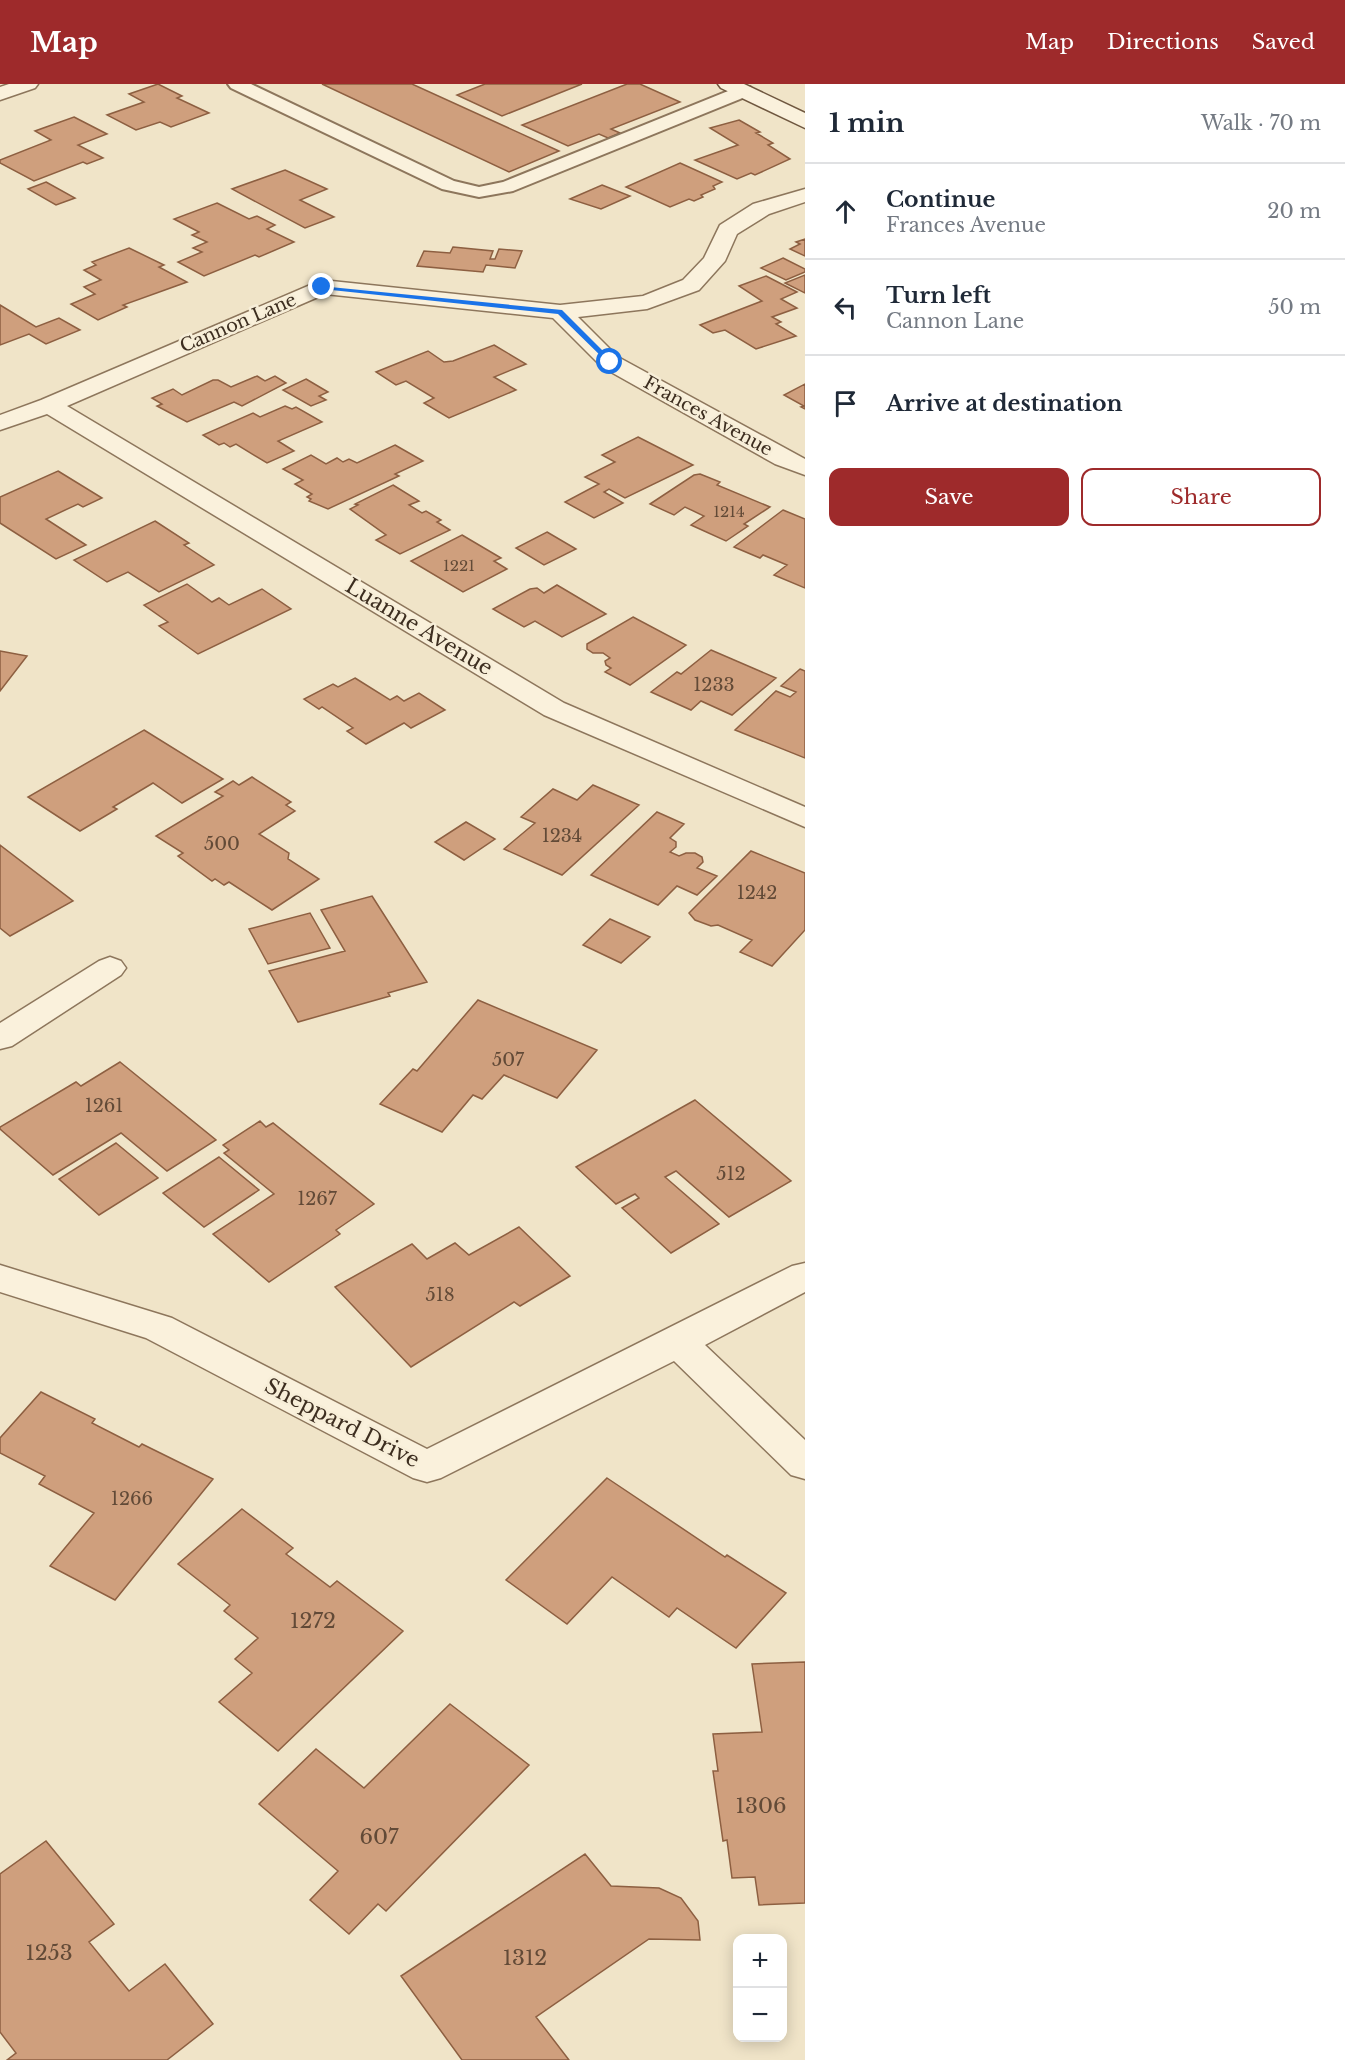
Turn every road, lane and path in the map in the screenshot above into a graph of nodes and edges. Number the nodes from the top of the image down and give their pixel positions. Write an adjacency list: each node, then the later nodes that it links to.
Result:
1 (28, 84): 5 (street)
2 (237, 84): 4 (lane)
3 (776, 88): 4 (street)
4 (743, 91): 6 (street)
5 (0, 94)
6 (805, 122)
7 (805, 195): 8 (street, Cannon Lane)
8 (560, 312): 9 (street, Cannon Lane); 11 (street, Frances Avenue)
9 (49, 405): 10 (street, Cannon Lane); 12 (street, Luanne Avenue)
10 (0, 423)
11 (805, 468)
12 (805, 818)
13 (110, 968): 14 (street)
14 (0, 1038)
15 (805, 1276): 17 (street)
16 (0, 1278): 17 (street, Sheppard Drive)
17 (678, 1342): 18 (street)
18 (805, 1464)

